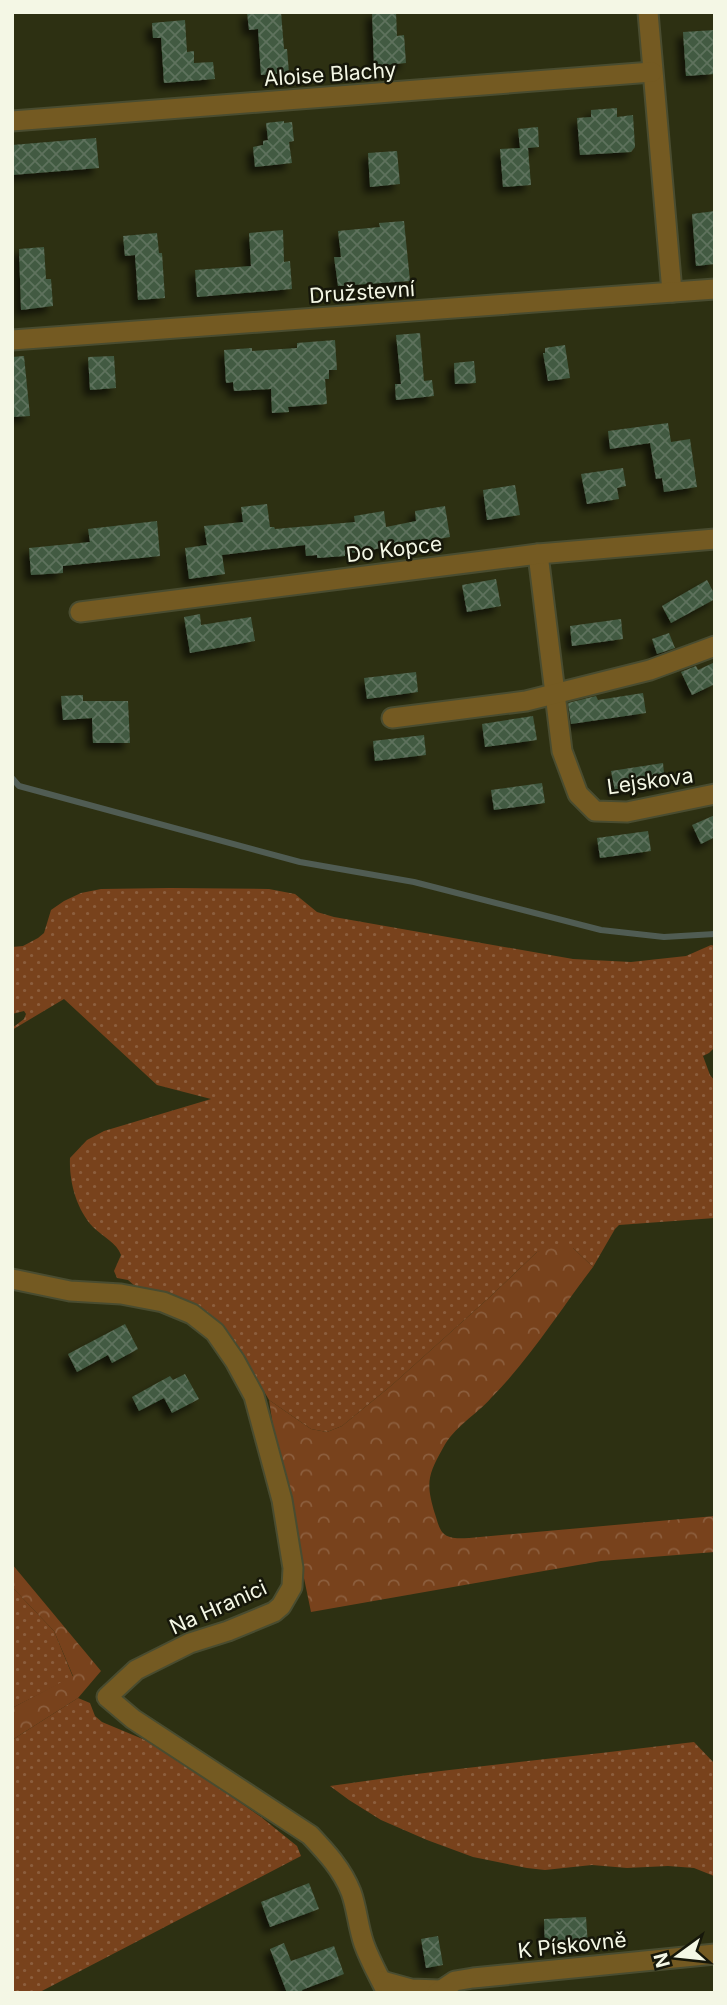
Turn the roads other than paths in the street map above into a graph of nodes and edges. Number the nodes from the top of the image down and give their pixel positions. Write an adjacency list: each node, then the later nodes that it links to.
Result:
1 (648, 12): 2 (street)
2 (652, 72): 3 (street, Aloise Blachy); 5 (street)
3 (12, 121)
4 (715, 289): 5 (street, Družstevní)
5 (672, 292): 6 (street, Družstevní)
6 (12, 340)
7 (715, 539): 8 (street, Do Kopce)
8 (538, 554): 9 (street, Do Kopce); 11 (street, Lejskova)
9 (80, 612)
10 (715, 646): 11 (street)
11 (554, 693): 12 (street); 13 (street, Lejskova)
12 (392, 718)
13 (715, 794)
14 (12, 1279): 16 (street, Na Hranici)
15 (715, 1954): 17 (street, K Pískovně)
16 (385, 1987): 17 (street)
17 (439, 1991)

